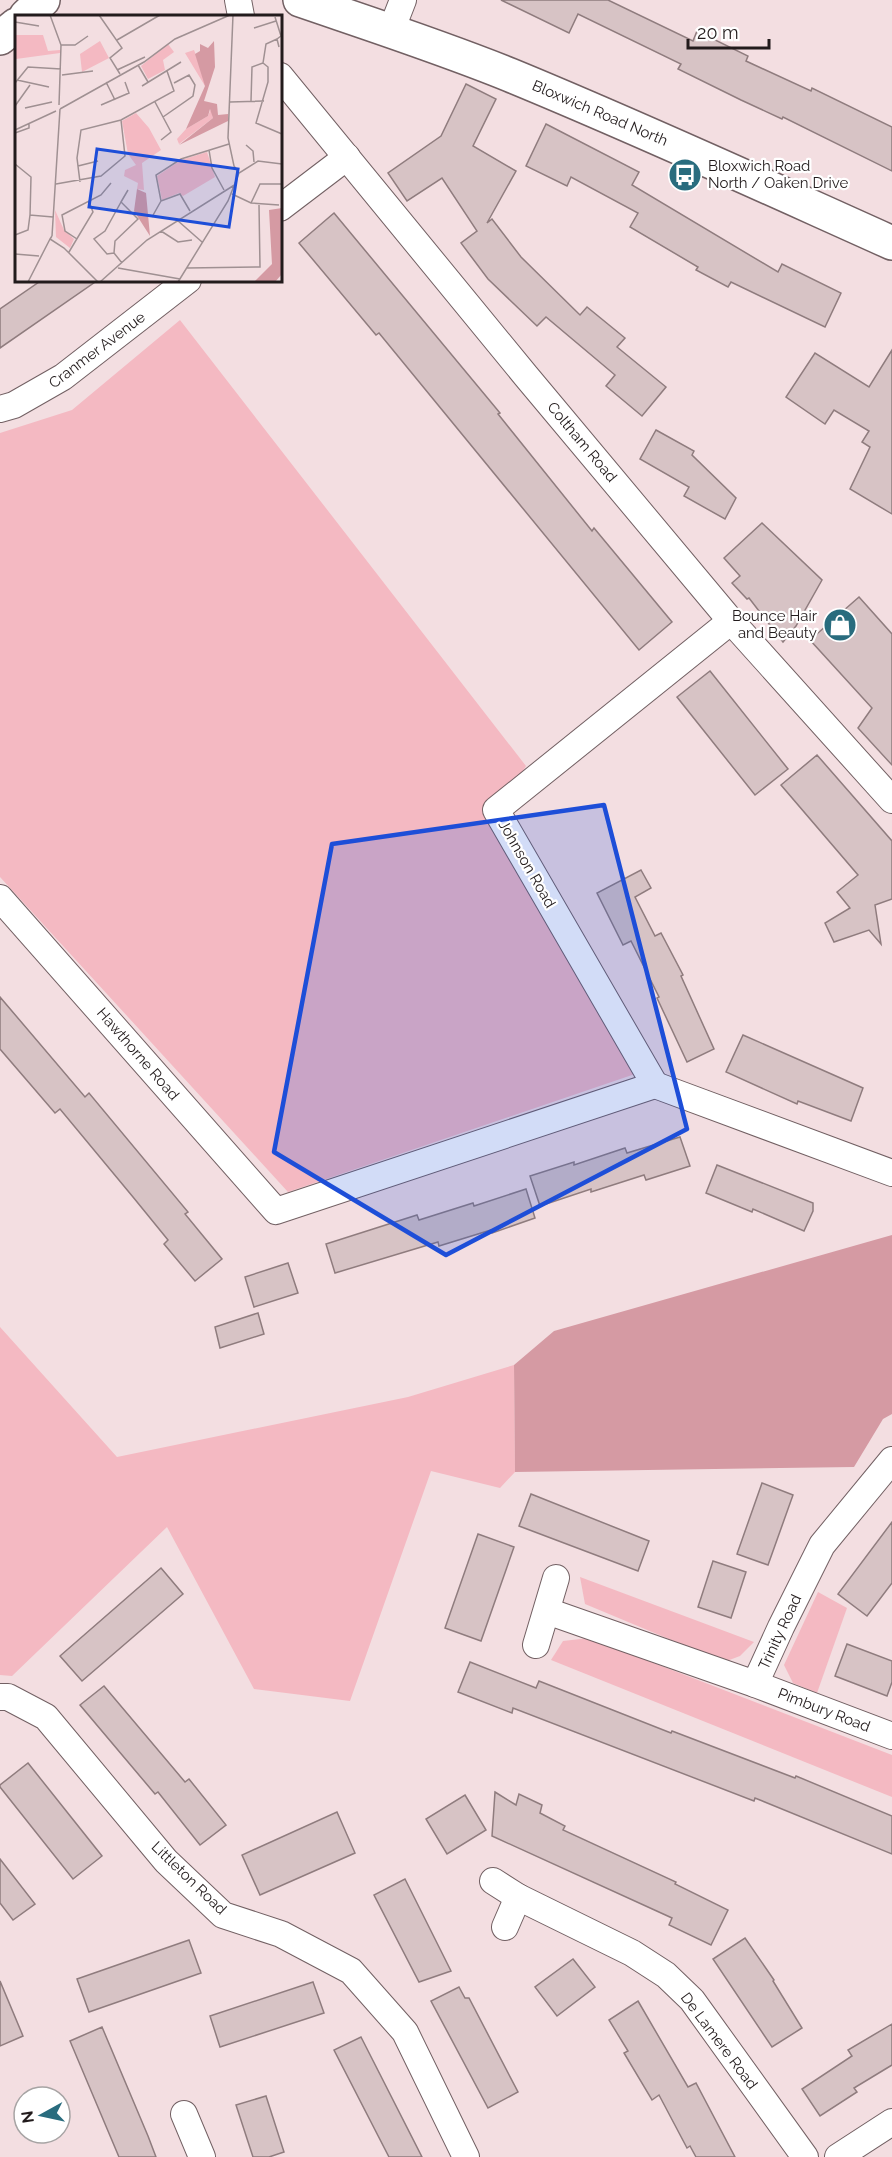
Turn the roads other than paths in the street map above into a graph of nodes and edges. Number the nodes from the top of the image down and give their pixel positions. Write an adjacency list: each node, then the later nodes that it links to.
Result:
1 (43, 0): 5 (street)
2 (238, 0): 6 (street)
3 (300, 0): 8 (street, Bloxwich Road North)
4 (403, 0): 8 (street)
5 (27, 15)
6 (241, 15)
7 (15, 26): 9 (street)
8 (391, 31): 13 (street, Bloxwich Road North)
9 (0, 38)
10 (282, 78): 11 (street, Coltham Road)
11 (347, 157): 12 (street); 16 (street, Coltham Road)
12 (282, 206)
13 (892, 243)
14 (185, 282): 15 (street, Cranmer Avenue)
15 (0, 409)
16 (731, 621): 17 (street, Coltham Road); 19 (street, Johnson Road)
17 (892, 800)
18 (0, 898): 19 (street, Hawthorne Road)
19 (655, 1085): 20 (street)
20 (892, 1173)
21 (892, 1460): 25 (street, Trinity Road)
22 (556, 1578): 23 (street)
23 (547, 1611): 24 (street); 25 (street, Trinity Road)
24 (536, 1645)
25 (755, 1684): 27 (street, Pimbury Road)
26 (0, 1697): 34 (street, Littleton Road)
27 (892, 1736)
28 (493, 1881): 29 (street, De Lamere Road)
29 (518, 1897): 30 (street); 35 (street, De Lamere Road)
30 (505, 1927)
31 (184, 2114): 33 (street)
32 (892, 2122): 36 (street)
33 (202, 2157)
34 (466, 2157)
35 (805, 2157)
36 (838, 2157)

